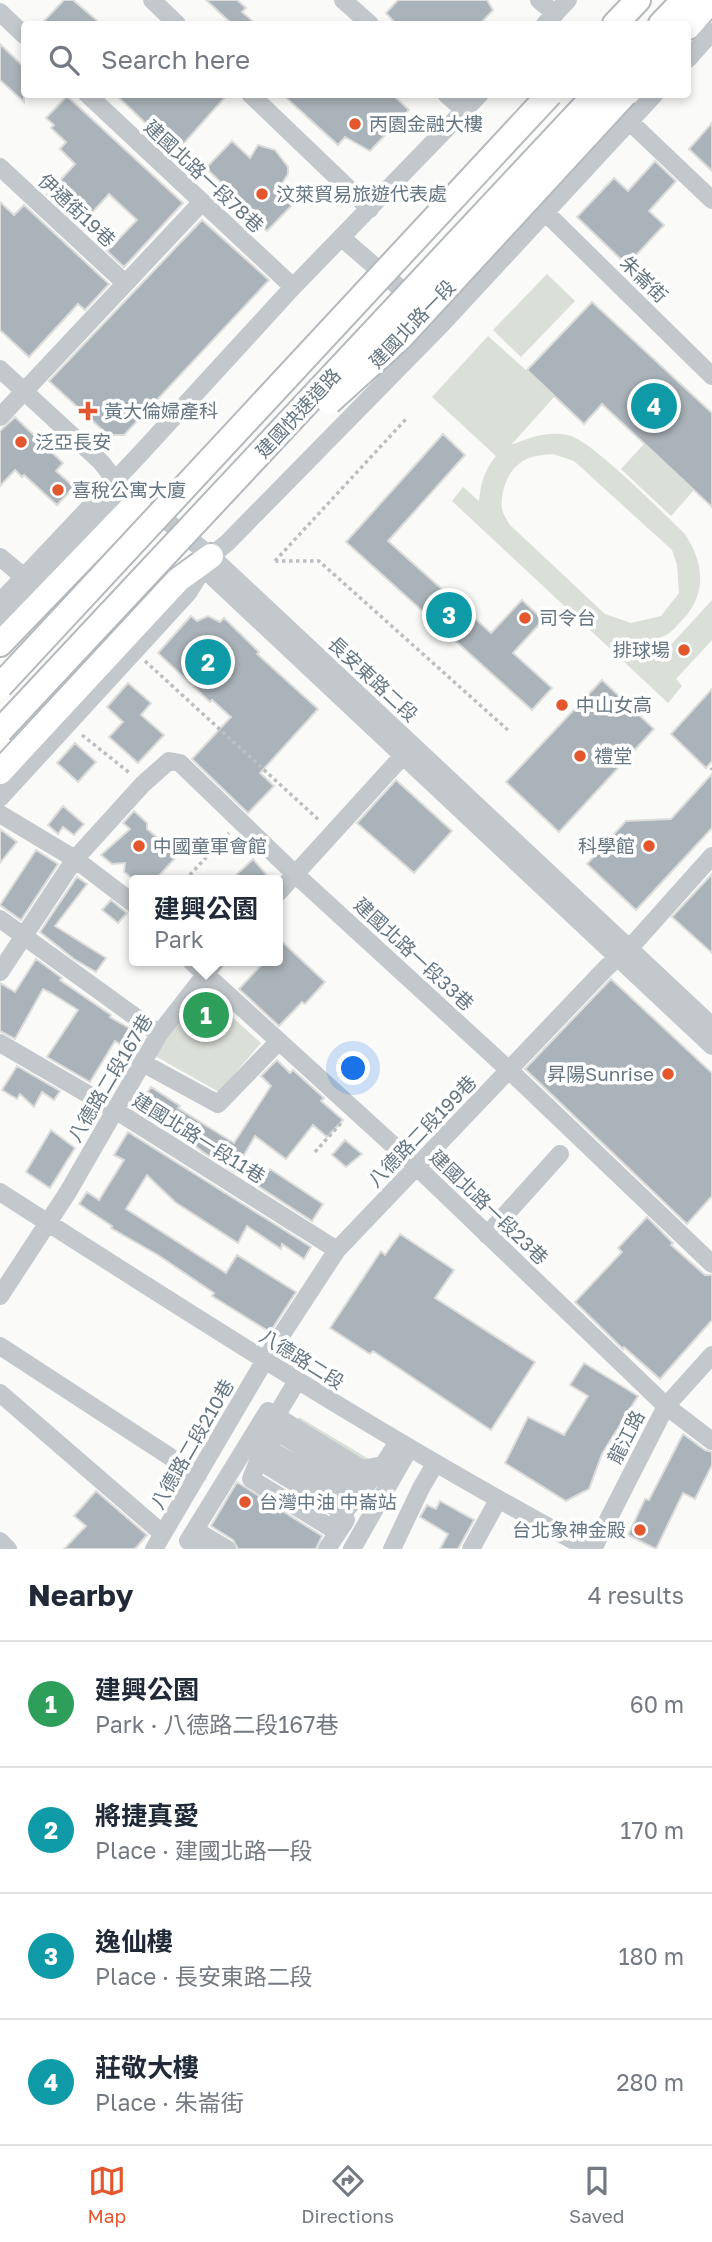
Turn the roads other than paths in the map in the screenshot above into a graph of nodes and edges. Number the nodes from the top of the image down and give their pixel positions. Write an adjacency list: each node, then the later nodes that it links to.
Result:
1 (152, 0): 10 (street)
2 (343, 0): 11 (street)
3 (540, 0): 9 (street)
4 (568, 0): 9 (street)
5 (638, 0): 12 (highway)
6 (684, 0): 13 (highway)
7 (712, 0): 15 (highway)
8 (0, 12): 14 (street)
9 (550, 19)
10 (174, 21)
11 (367, 21)
12 (618, 21)
13 (664, 21)
14 (21, 32)
15 (706, 32): 16 (street)
16 (691, 54)
17 (91, 98): 29 (street, 建國北路一段78巷)
18 (254, 98): 30 (street)
19 (450, 98): 25 (street)
20 (476, 98): 25 (street)
21 (546, 98): 47 (highway, 建國快速道路, bridge)
22 (592, 98): 41 (highway, 建國快速道路, bridge)
23 (621, 98): 41 (highway, bridge)
24 (650, 98): 26 (street, 建國北路一段)
25 (465, 111): 30 (street)
26 (630, 121): 28 (street); 31 (street, 建國北路一段)
27 (0, 167): 33 (street, 伊通街19巷)
28 (712, 200)
29 (201, 203): 33 (street); 34 (street, 建國北路一段78巷)
30 (370, 209): 32 (street)
31 (546, 213): 35 (street, 建國北路一段); 37 (street, 朱崙街)
32 (342, 238): 34 (street); 35 (street)
33 (125, 283): 38 (street)
34 (293, 287): 40 (street)
35 (442, 324): 43 (street, 建國北路一段)
36 (0, 369): 38 (street, 長安東路二段)
37 (712, 376)
38 (24, 391): 39 (street); 40 (street, 長安東路二段)
39 (0, 416)
40 (127, 490): 43 (street, 長安東路二段); 44 (street); 46 (highway)
41 (216, 502): 48 (highway, 建國快速道路, bridge)
42 (0, 558): 44 (street)
43 (204, 564): 49 (street, 長安東路二段); 50 (highway); 51 (street); 52 (street, 建國北路一段)
44 (24, 577): 45 (street)
45 (0, 602)
46 (1, 636)
47 (0, 686)
48 (0, 731)
49 (408, 750): 56 (street); 61 (street, 長安東路二段)
50 (0, 772)
51 (0, 777)
52 (0, 798)
53 (0, 814): 55 (street)
54 (712, 856): 61 (street, 八德路二段199巷)
55 (75, 859): 56 (street, 建國北路一段33巷); 58 (street); 60 (street)
56 (295, 874): 57 (street); 71 (street, 建國北路一段33巷)
57 (283, 887)
58 (129, 900)
59 (0, 919): 60 (street)
60 (24, 936): 64 (street); 66 (street)
61 (623, 952): 65 (street, 長安東路二段); 69 (street, 長安東路二段); 71 (street, 八德路二段199巷)
62 (203, 966): 66 (street, 八德路二段167巷)
63 (205, 966): 67 (street, 建國北路一段23巷)
64 (0, 972)
65 (712, 1026)
66 (159, 1034): 70 (street, 八德路二段167巷)
67 (279, 1041): 70 (street); 74 (street, 建國北路一段23巷)
68 (0, 1043): 72 (street, 建國北路一段11巷)
69 (712, 1046)
70 (141, 1062): 72 (street, 八德路二段167巷)
71 (509, 1070): 74 (street, 八德路二段199巷); 79 (street, 建國北路一段33巷)
72 (115, 1110): 76 (street, 八德路二段167巷); 78 (street, 建國北路一段11巷)
73 (560, 1154): 77 (street)
74 (417, 1167): 77 (street, 建國北路一段23巷); 78 (street, 八德路二段199巷)
75 (0, 1192): 76 (street, 八德路二段)
76 (49, 1223): 80 (street, 八德路二段167巷); 83 (street, 八德路二段)
77 (487, 1235): 86 (street, 建國北路一段23巷)
78 (337, 1250): 83 (street, 八德路二段199巷)
79 (712, 1264)
80 (0, 1296)
81 (0, 1346): 92 (street)
82 (712, 1355): 86 (street, 龍江路)
83 (265, 1360): 84 (street, 八德路二段); 92 (street, 八德路二段210巷)
84 (297, 1381): 87 (street); 89 (street, 八德路二段)
85 (0, 1393): 96 (street)
86 (666, 1406): 88 (street, 建國北路一段23巷); 97 (street, 龍江路)
87 (276, 1416): 91 (street); 91 (street); 91 (street); 94 (street)
88 (712, 1441)
89 (404, 1446): 90 (street, 八德路二段); 91 (street); 102 (street)
90 (435, 1464): 93 (street, 八德路二段); 103 (street)
91 (383, 1465): 101 (street)
92 (198, 1475): 96 (street, 八德路二段210巷)
93 (498, 1500): 97 (street, 八德路二段); 104 (street)
94 (195, 1530): 99 (street); 100 (street)
95 (0, 1541): 98 (street)
96 (159, 1541)
97 (587, 1548)
98 (8, 1549)
99 (201, 1549)
100 (227, 1549)
101 (327, 1549)
102 (352, 1549)
103 (393, 1549)
104 (471, 1549)

